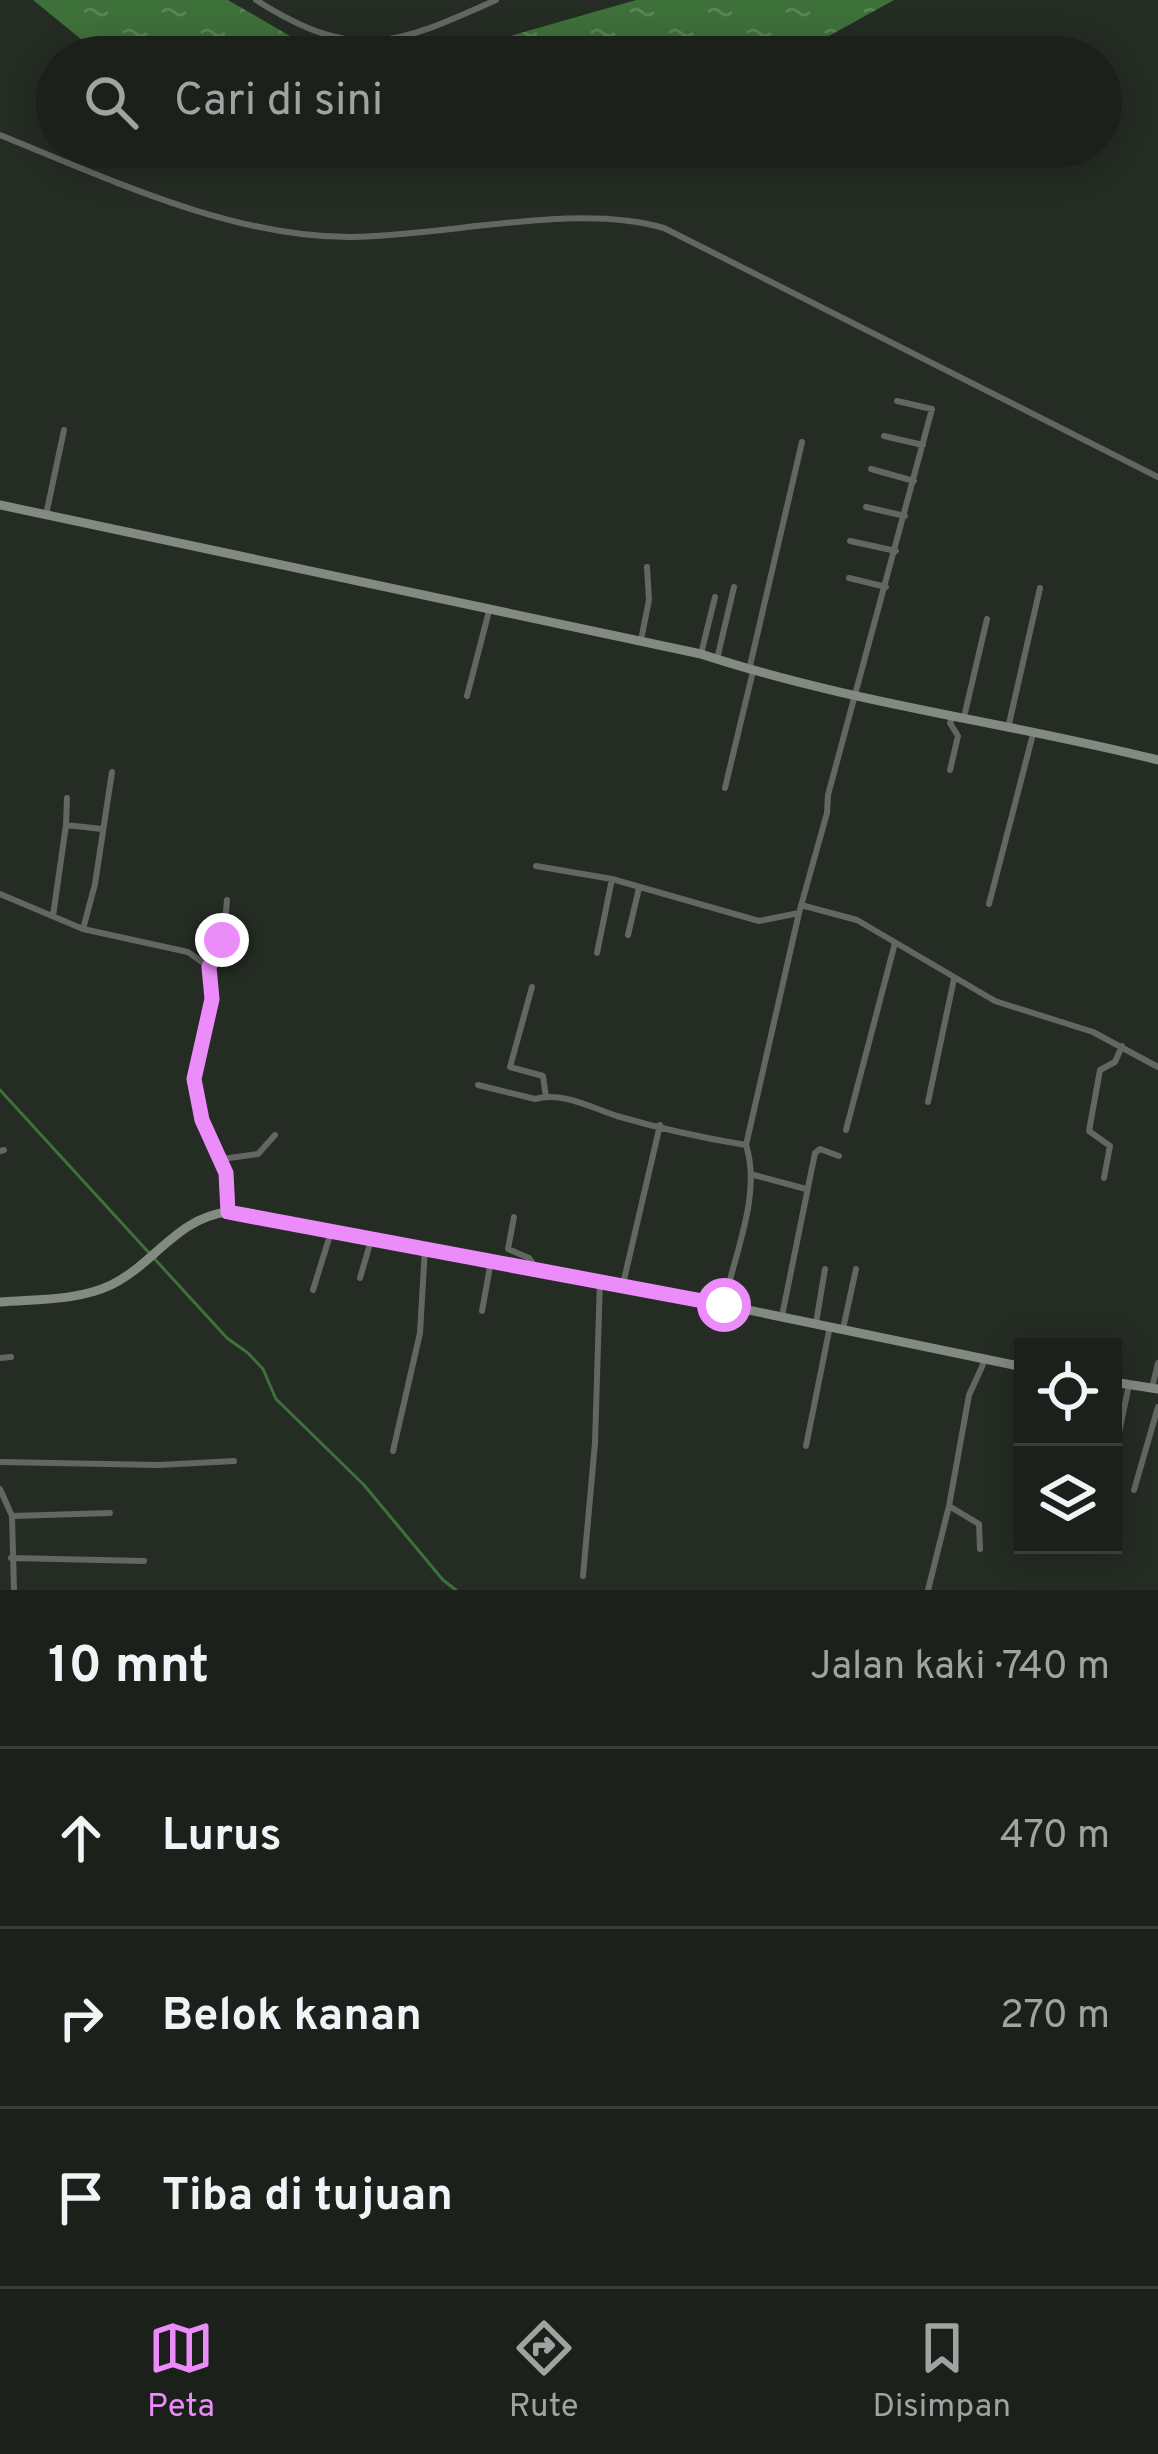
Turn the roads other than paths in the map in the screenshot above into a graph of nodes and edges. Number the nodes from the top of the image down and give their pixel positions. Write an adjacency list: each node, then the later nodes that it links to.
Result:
1 (256, 0): 3 (street)
2 (496, 0): 4 (street)
3 (329, 36)
4 (415, 36)
5 (0, 135): 6 (street)
6 (36, 149)
7 (88, 168): 14 (street)
8 (897, 400): 12 (street)
9 (64, 430): 18 (street)
10 (884, 436): 12 (street)
11 (802, 442): 33 (street)
12 (923, 445): 15 (street)
13 (871, 469): 15 (street)
14 (1158, 477)
15 (914, 481): 19 (street)
16 (0, 505): 18 (street)
17 (866, 507): 19 (street)
18 (46, 514): 28 (street)
19 (905, 516): 21 (street)
20 (850, 541): 21 (street)
21 (896, 551): 25 (street)
22 (647, 567): 30 (street)
23 (849, 578): 25 (street)
24 (734, 587): 32 (street)
25 (886, 587): 35 (street)
26 (1040, 588): 37 (street)
27 (715, 597): 31 (street)
28 (489, 611): 30 (street); 34 (street)
29 (987, 619): 36 (street)
30 (640, 643): 31 (street)
31 (701, 654): 32 (street)
32 (717, 659): 33 (street)
33 (751, 671): 35 (street); 42 (street)
34 (467, 696)
35 (857, 696): 36 (street); 52 (street)
36 (958, 716): 37 (street); 40 (street)
37 (1007, 728): 38 (street)
38 (1033, 734): 39 (street); 51 (street)
39 (1158, 760)
40 (950, 770)
41 (112, 772): 45 (street)
42 (725, 788)
43 (67, 799): 44 (street)
44 (66, 825): 45 (street); 53 (street)
45 (102, 829): 54 (street)
46 (536, 866): 47 (street)
47 (612, 878): 48 (street); 57 (street)
48 (639, 888): 52 (street); 55 (street)
49 (0, 894): 53 (street)
50 (227, 900): 58 (street)
51 (989, 904)
52 (800, 909): 56 (street); 69 (street)
53 (53, 916): 54 (street)
54 (83, 928): 58 (street)
55 (628, 934)
56 (895, 943): 59 (street); 67 (street)
57 (597, 953)
58 (209, 967): 71 (street)
59 (954, 979): 61 (street); 65 (street)
60 (532, 987): 64 (street)
61 (1122, 1046): 62 (street); 73 (street)
62 (1158, 1067)
63 (478, 1085): 64 (street)
64 (546, 1097): 66 (street)
65 (928, 1102)
66 (660, 1125): 69 (street); 86 (street)
67 (846, 1130)
68 (275, 1135): 71 (street)
69 (746, 1145): 72 (street)
70 (839, 1156): 74 (street)
71 (222, 1159): 75 (street)
72 (754, 1175): 74 (street); 89 (street)
73 (1104, 1178)
74 (806, 1189): 91 (street)
75 (228, 1212): 77 (street); 88 (street)
76 (514, 1217): 83 (street)
77 (332, 1228): 78 (street); 87 (street)
78 (372, 1237): 79 (street); 84 (street)
79 (425, 1249): 80 (street); 106 (street)
80 (491, 1261): 83 (street); 90 (street)
81 (825, 1269): 92 (street)
82 (856, 1269): 94 (street)
83 (537, 1271): 85 (street)
84 (360, 1278)
85 (600, 1280): 86 (street); 117 (street)
86 (623, 1284): 89 (street)
87 (313, 1290)
88 (0, 1302)
89 (724, 1305): 91 (street)
90 (482, 1311)
91 (782, 1316): 92 (street)
92 (816, 1323): 93 (street)
93 (830, 1326): 94 (street); 104 (street)
94 (843, 1329): 97 (street)
95 (11, 1357): 96 (street)
96 (0, 1358)
97 (986, 1358): 99 (street); 111 (street)
98 (1158, 1363): 102 (street)
99 (1014, 1365)
100 (1122, 1383): 101 (street)
101 (1130, 1384): 102 (street); 105 (street)
102 (1155, 1389)
103 (1158, 1406): 110 (street)
104 (806, 1445)
105 (1116, 1446)
106 (393, 1451)
107 (234, 1461): 108 (street)
108 (0, 1462)
109 (0, 1490): 113 (street)
110 (1134, 1490)
111 (949, 1506): 114 (street); 119 (street)
112 (110, 1513): 113 (street)
113 (12, 1516): 115 (street)
114 (980, 1550)
115 (10, 1558): 116 (street); 118 (street)
116 (144, 1561)
117 (584, 1576)
118 (14, 1590)
119 (928, 1590)

